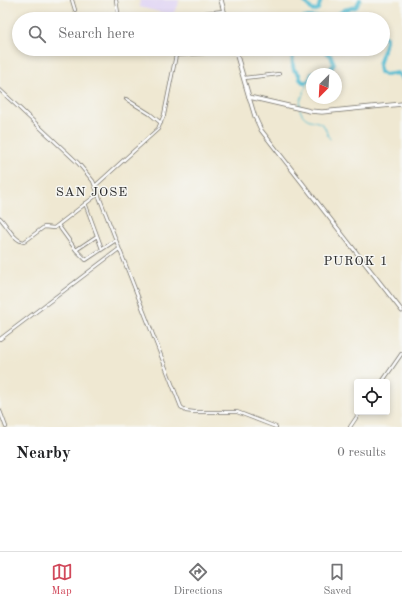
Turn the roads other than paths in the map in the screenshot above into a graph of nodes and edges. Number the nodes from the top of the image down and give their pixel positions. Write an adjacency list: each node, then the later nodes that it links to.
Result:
1 (72, 0): 4 (street)
2 (116, 0): 6 (street)
3 (221, 0): 5 (main road)
4 (75, 10)
5 (224, 11): 7 (street)
6 (118, 12)
7 (214, 12)
8 (176, 56): 16 (street)
9 (237, 56): 11 (main road)
10 (279, 74): 11 (street)
11 (244, 78): 13 (main road)
12 (0, 90): 17 (street)
13 (249, 97): 15 (main road); 27 (street)
14 (126, 99): 16 (street)
15 (402, 104)
16 (161, 123): 17 (street)
17 (95, 186): 18 (street)
18 (98, 194): 19 (street); 23 (street)
19 (85, 203): 21 (street); 22 (street)
20 (0, 218): 21 (street)
21 (58, 225): 26 (street)
22 (97, 236): 24 (street); 26 (street)
23 (116, 240): 24 (street); 25 (street)
24 (102, 249): 26 (street)
25 (119, 249): 28 (street); 34 (street)
26 (76, 250)
27 (402, 311)
28 (0, 339)
29 (402, 353): 30 (street)
30 (384, 379)
31 (0, 411): 33 (street)
32 (358, 415): 35 (street)
33 (6, 427)
34 (276, 427)
35 (350, 427)

